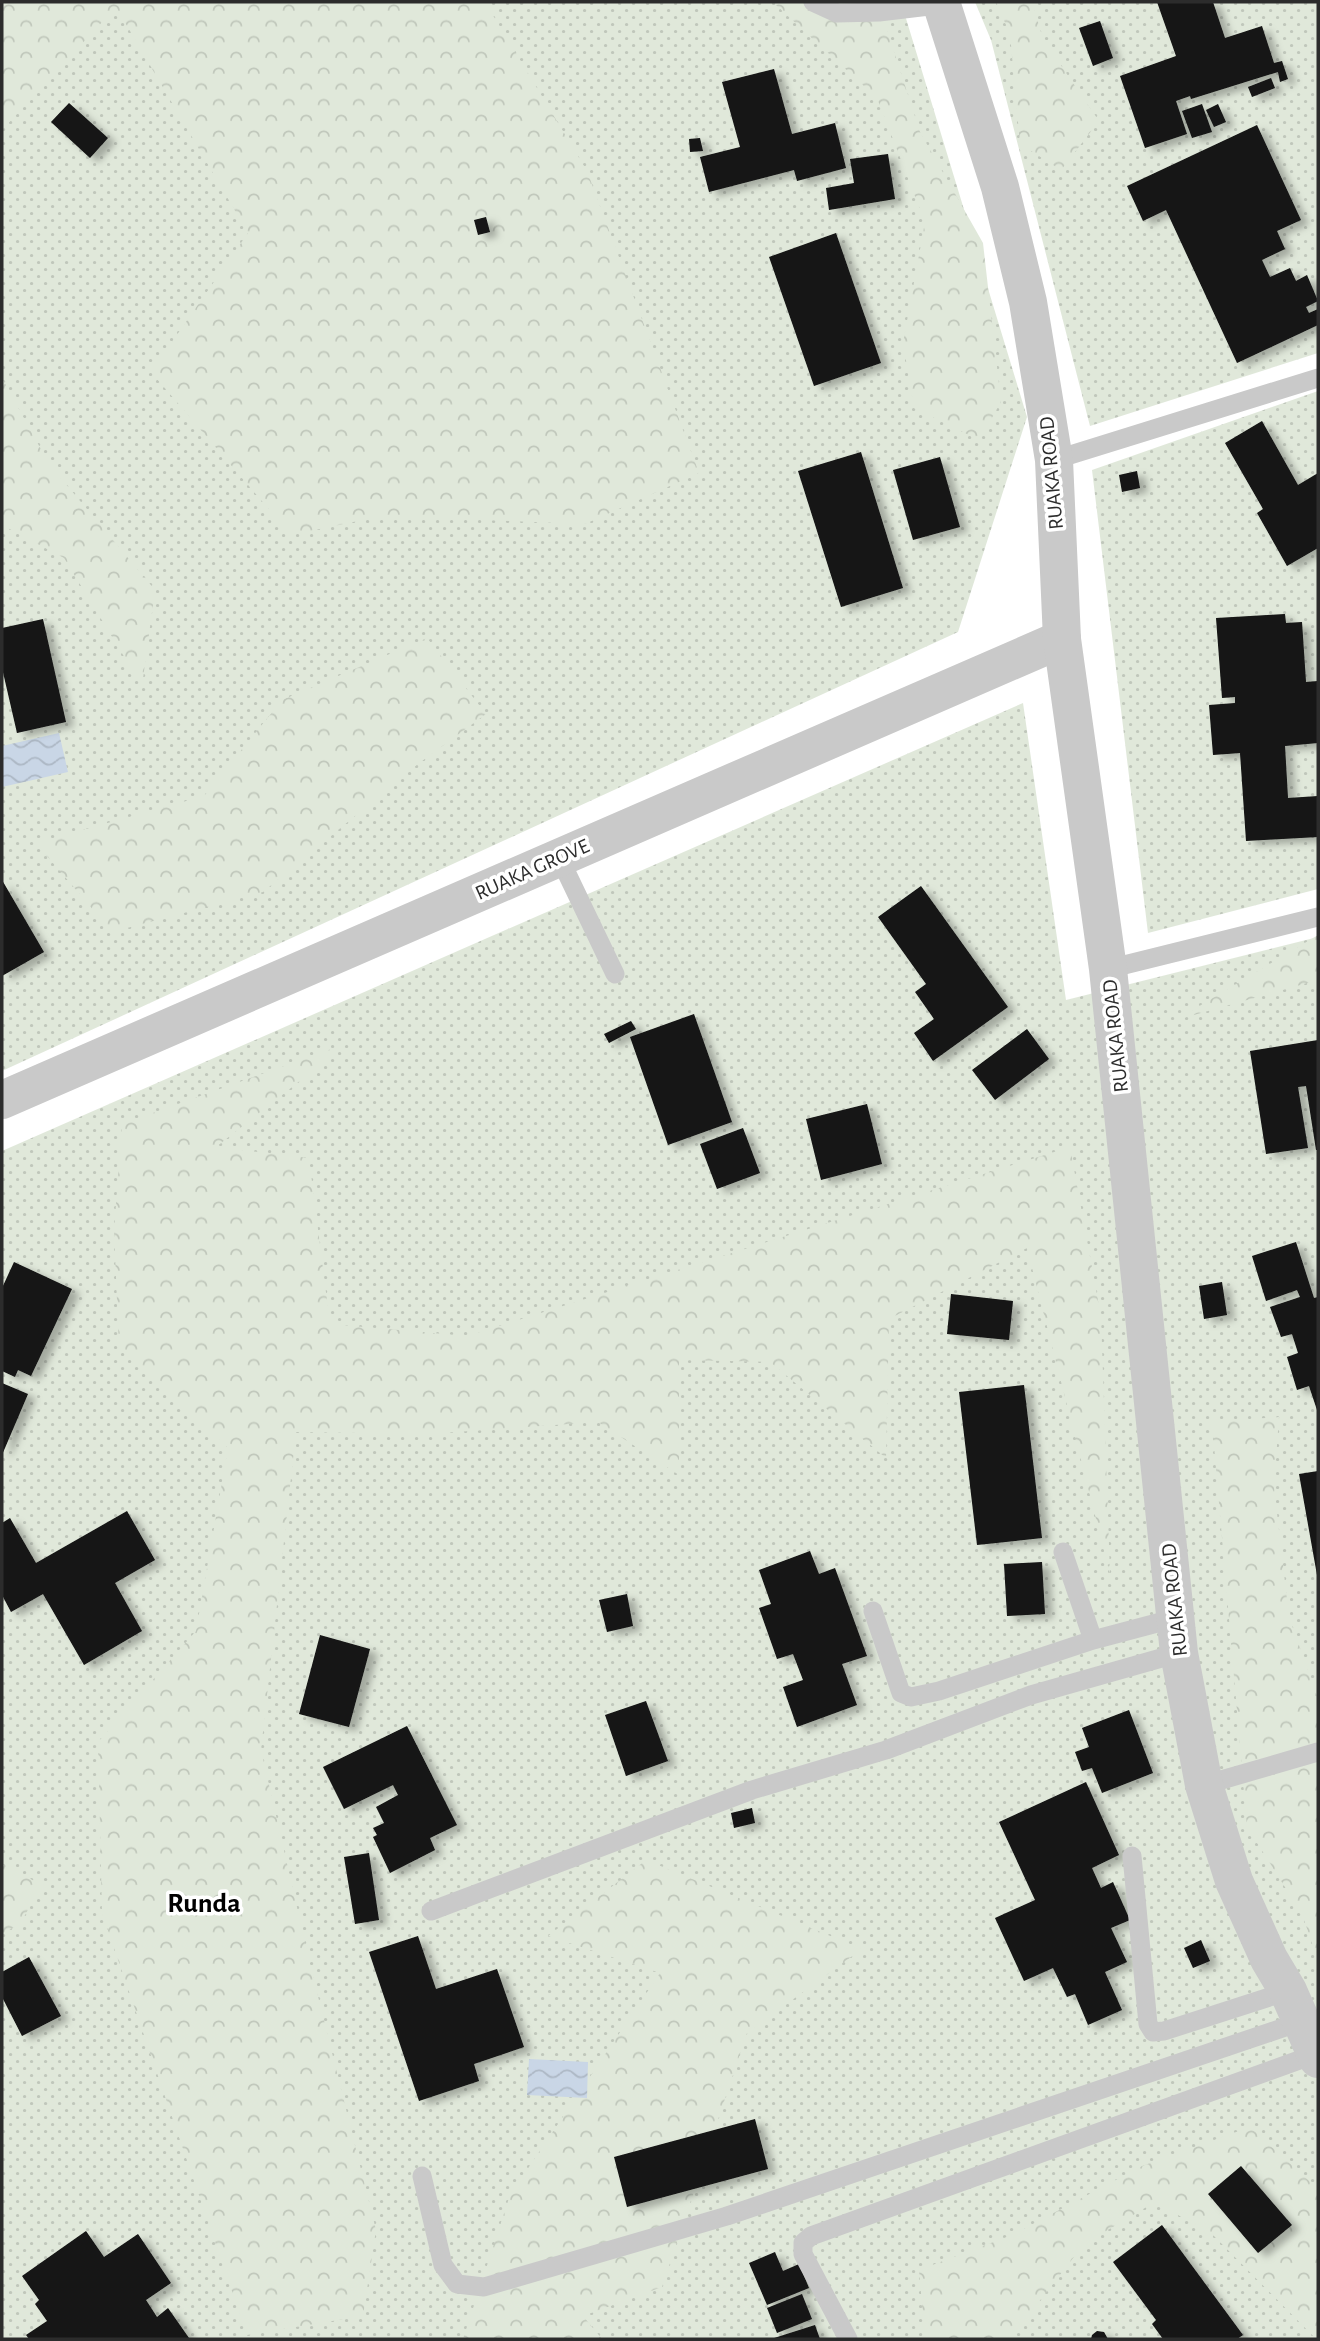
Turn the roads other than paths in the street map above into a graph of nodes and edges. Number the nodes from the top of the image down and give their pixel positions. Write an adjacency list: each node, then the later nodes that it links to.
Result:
1 (813, 2): 2 (lane)
2 (945, 3): 4 (street, RUAKA ROAD)
3 (1318, 378): 4 (lane)
4 (1054, 460): 5 (street, RUAKA ROAD)
5 (1062, 639): 6 (street, RUAKA GROVE); 8 (street, RUAKA ROAD)
6 (559, 858): 9 (lane); 10 (street, RUAKA GROVE)
7 (1318, 917): 8 (lane)
8 (1108, 969): 13 (street, RUAKA ROAD)
9 (615, 974)
10 (2, 1100)
11 (1063, 1552): 14 (lane)
12 (873, 1611): 14 (lane)
13 (1178, 1636): 14 (lane); 16 (street, RUAKA ROAD); 18 (lane)
14 (1093, 1640)
15 (1318, 1752): 16 (lane)
16 (1204, 1785): 19 (street, RUAKA ROAD)
17 (1132, 1856): 19 (lane)
18 (430, 1911)
19 (1306, 2032): 20 (lane); 21 (lane)
20 (422, 2176)
21 (848, 2339)

